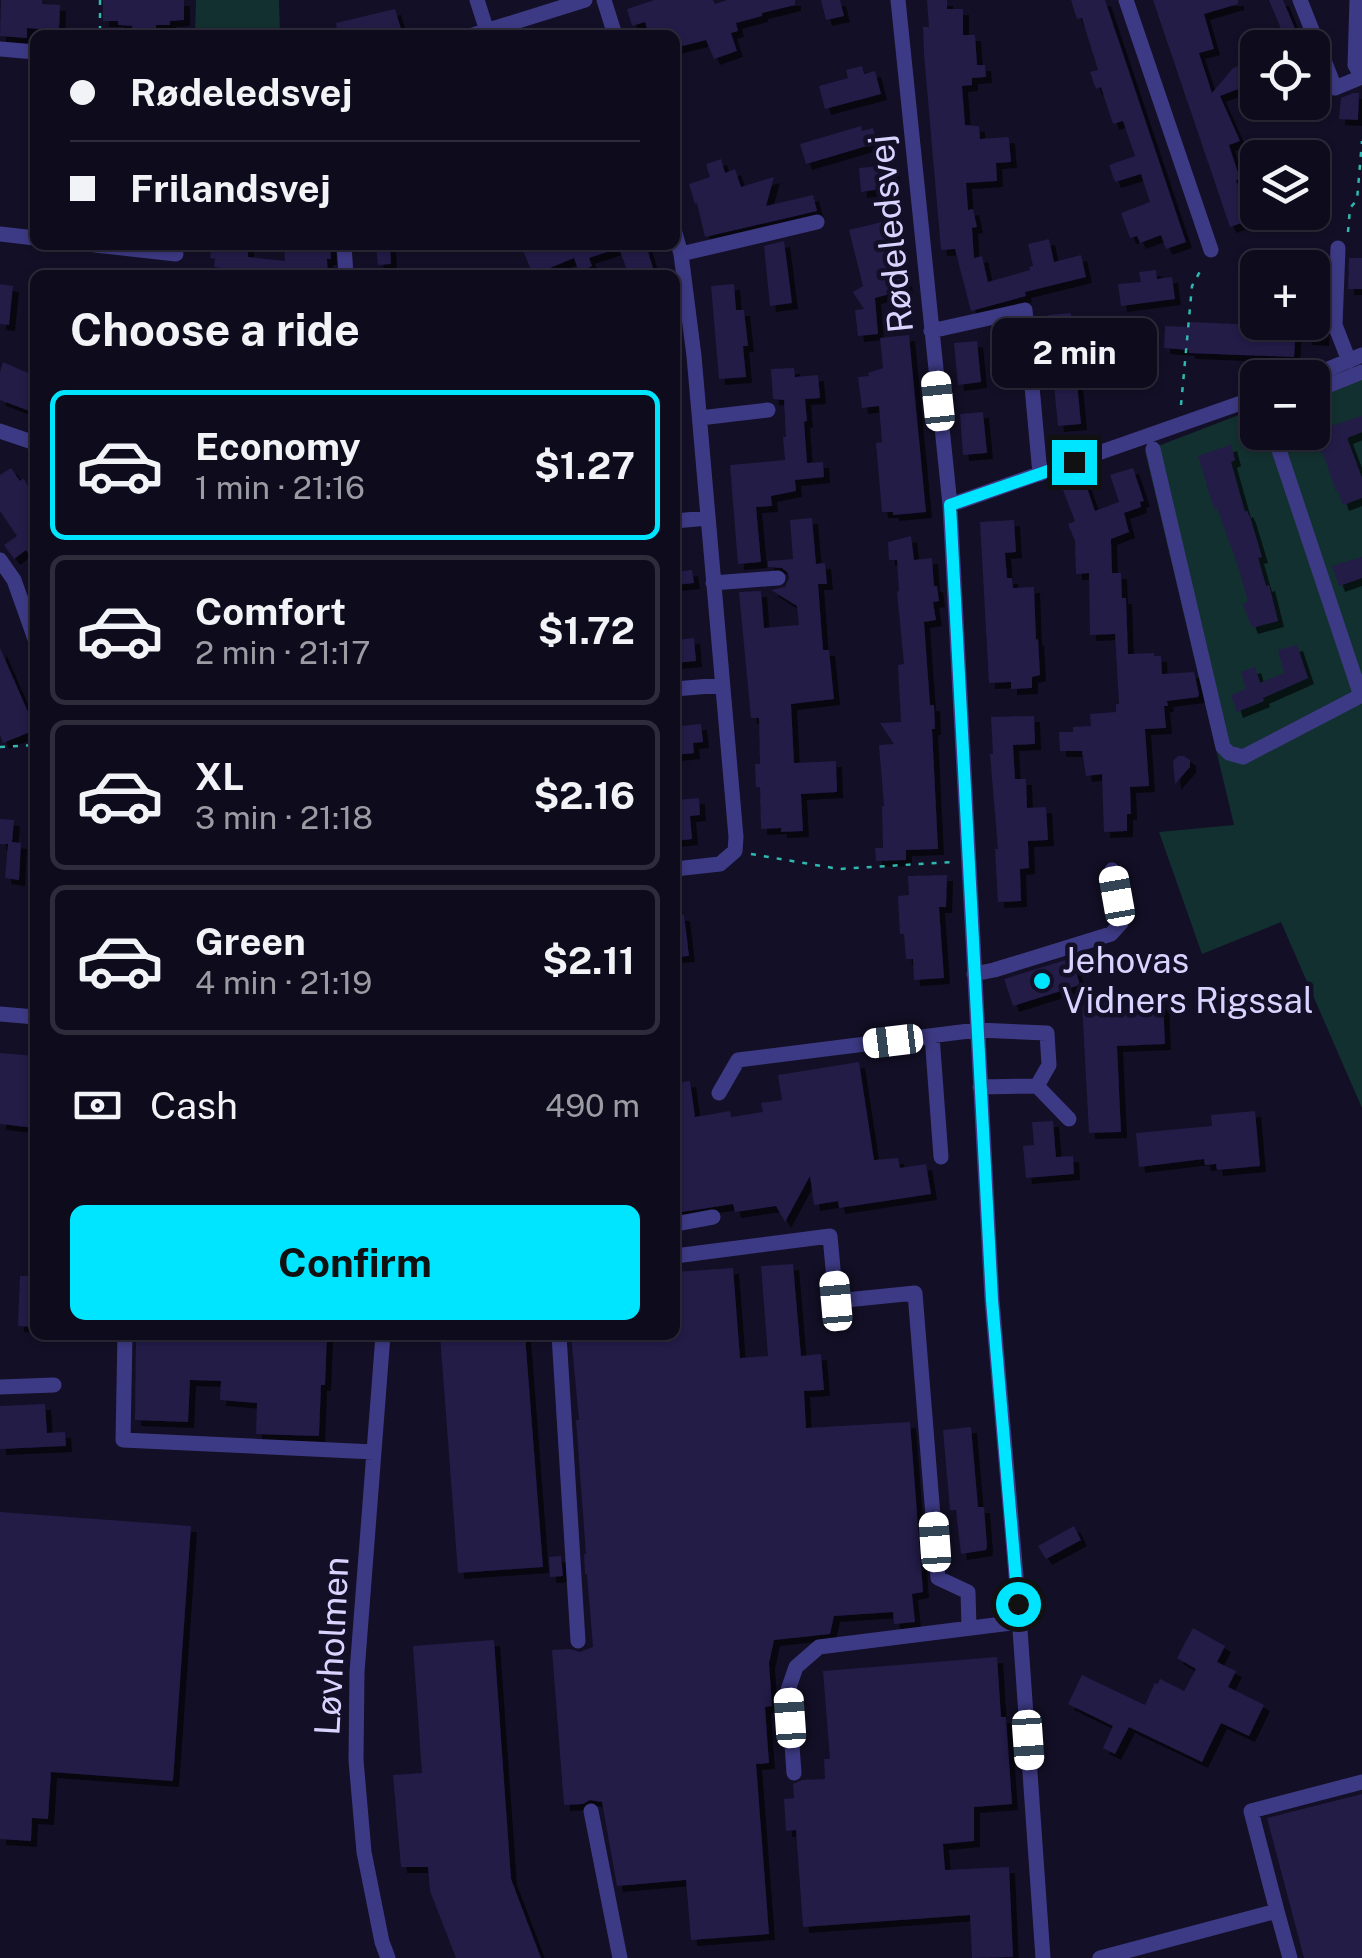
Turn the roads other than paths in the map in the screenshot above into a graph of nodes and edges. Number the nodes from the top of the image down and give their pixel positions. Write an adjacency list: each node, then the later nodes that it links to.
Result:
1 (477, 0): 8 (street)
2 (585, 0): 9 (street)
3 (604, 0): 10 (street)
4 (898, 0): 23 (street, Rødeledsvej)
5 (1126, 0): 20 (street)
6 (1300, 0): 13 (street)
7 (1357, 0): 13 (street)
8 (480, 30)
9 (490, 30)
10 (613, 30)
11 (0, 49): 12 (street)
12 (30, 52)
13 (1362, 77)
14 (817, 222): 22 (street)
15 (0, 234): 16 (street)
16 (30, 237)
17 (1338, 248): 26 (street)
18 (140, 250): 21 (street)
19 (679, 250): 22 (street)
20 (1211, 250)
21 (176, 254)
22 (680, 254): 24 (street)
23 (930, 332): 37 (street); 38 (street, Rødeledsvej)
24 (694, 356): 25 (street); 32 (street)
25 (680, 357)
26 (1355, 358): 27 (street)
27 (1330, 368)
28 (1362, 372): 29 (street)
29 (1330, 385)
30 (1240, 404): 37 (street)
31 (768, 410): 32 (street)
32 (700, 418): 39 (street)
33 (0, 430): 34 (street)
34 (30, 441)
35 (1153, 449): 47 (street)
36 (1279, 450): 47 (street)
37 (1040, 474): 38 (street)
38 (950, 505): 50 (street, Rødeledsvej)
39 (707, 518): 40 (street); 43 (street)
40 (680, 521)
41 (0, 560): 44 (street)
42 (778, 578): 43 (street)
43 (713, 584): 45 (street)
44 (30, 625)
45 (722, 685): 46 (street); 48 (street)
46 (680, 689)
47 (1361, 696)
48 (680, 868)
49 (1112, 870): 50 (street)
50 (974, 974): 53 (street, Rødeledsvej)
51 (0, 1014): 52 (street)
52 (30, 1017)
53 (977, 1030): 54 (street); 55 (street); 56 (street, Rødeledsvej)
54 (932, 1036): 57 (street); 59 (street)
55 (1038, 1086): 56 (street); 58 (street)
56 (980, 1087): 69 (street, Rødeledsvej)
57 (719, 1093)
58 (1069, 1119)
59 (941, 1157)
60 (713, 1217): 61 (street)
61 (680, 1223)
62 (680, 1255): 70 (street)
63 (124, 1340): 68 (street)
64 (383, 1340): 68 (street, Løvholmen)
65 (559, 1340): 71 (street)
66 (54, 1385): 67 (street)
67 (0, 1387)
68 (374, 1452): 76 (street, Løvholmen)
69 (1019, 1622): 70 (street); 78 (street, Rødeledsvej)
70 (969, 1628): 72 (street)
71 (578, 1641)
72 (794, 1773)
73 (1362, 1782): 75 (street)
74 (591, 1811): 77 (street)
75 (1278, 1911): 79 (street); 80 (street)
76 (388, 1958)
77 (620, 1958)
78 (1043, 1958)
79 (1100, 1958)
80 (1290, 1958)

